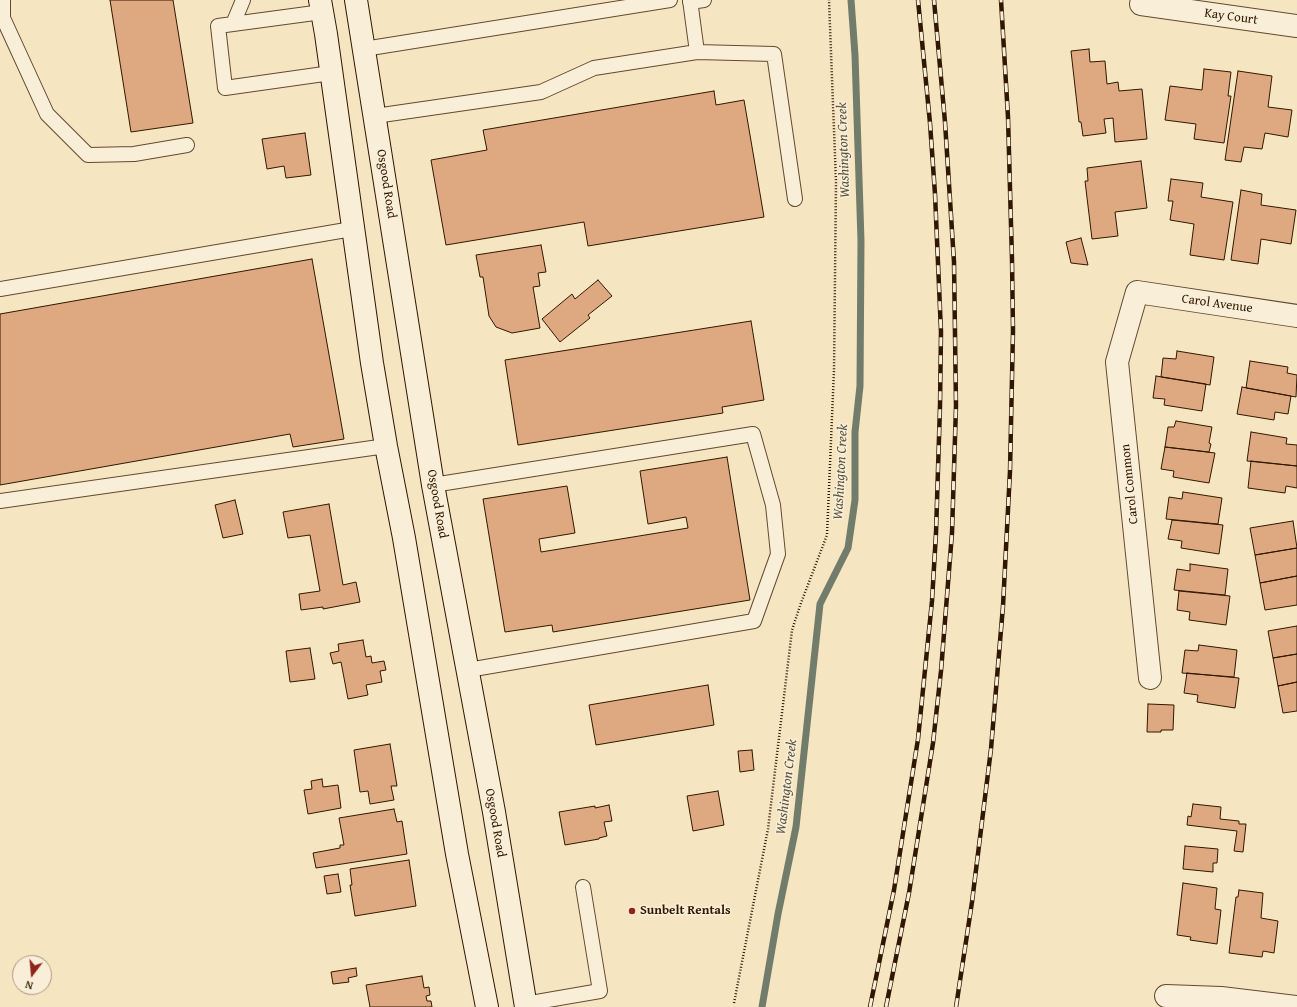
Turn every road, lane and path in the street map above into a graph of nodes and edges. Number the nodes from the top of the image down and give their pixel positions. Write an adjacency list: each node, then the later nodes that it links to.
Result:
1 (3, 0): 10 (lane)
2 (243, 0): 11 (lane)
3 (670, 0): 13 (lane)
4 (704, 0): 6 (lane)
5 (830, 0): 30 (path)
6 (690, 1): 14 (lane)
7 (1141, 4): 12 (main road, Kay Court)
8 (321, 6): 9 (main road); 11 (lane); 15 (main road)
9 (358, 9): 13 (main road, Osgood Road)
10 (1, 19): 17 (lane)
11 (232, 24): 15 (lane)
12 (1297, 26)
13 (364, 49): 16 (main road, Osgood Road)
14 (697, 52): 16 (lane); 18 (lane)
15 (332, 73): 19 (main road)
16 (375, 116): 24 (main road, Osgood Road)
17 (187, 145)
18 (794, 199)
19 (352, 229): 20 (lane); 23 (main road)
20 (0, 289)
21 (1137, 292): 22 (main road, Carol Avenue); 27 (main road, Carol Common)
22 (1297, 316)
23 (386, 446): 25 (lane); 32 (main road)
24 (433, 485): 26 (main road, Osgood Road); 26 (lane)
25 (0, 501)
26 (468, 670): 31 (main road, Osgood Road)
27 (1150, 678)
28 (583, 887): 31 (lane)
29 (1166, 996): 33 (main road)
30 (734, 1002)
31 (525, 1005)
32 (487, 1007)
33 (1296, 1007)

